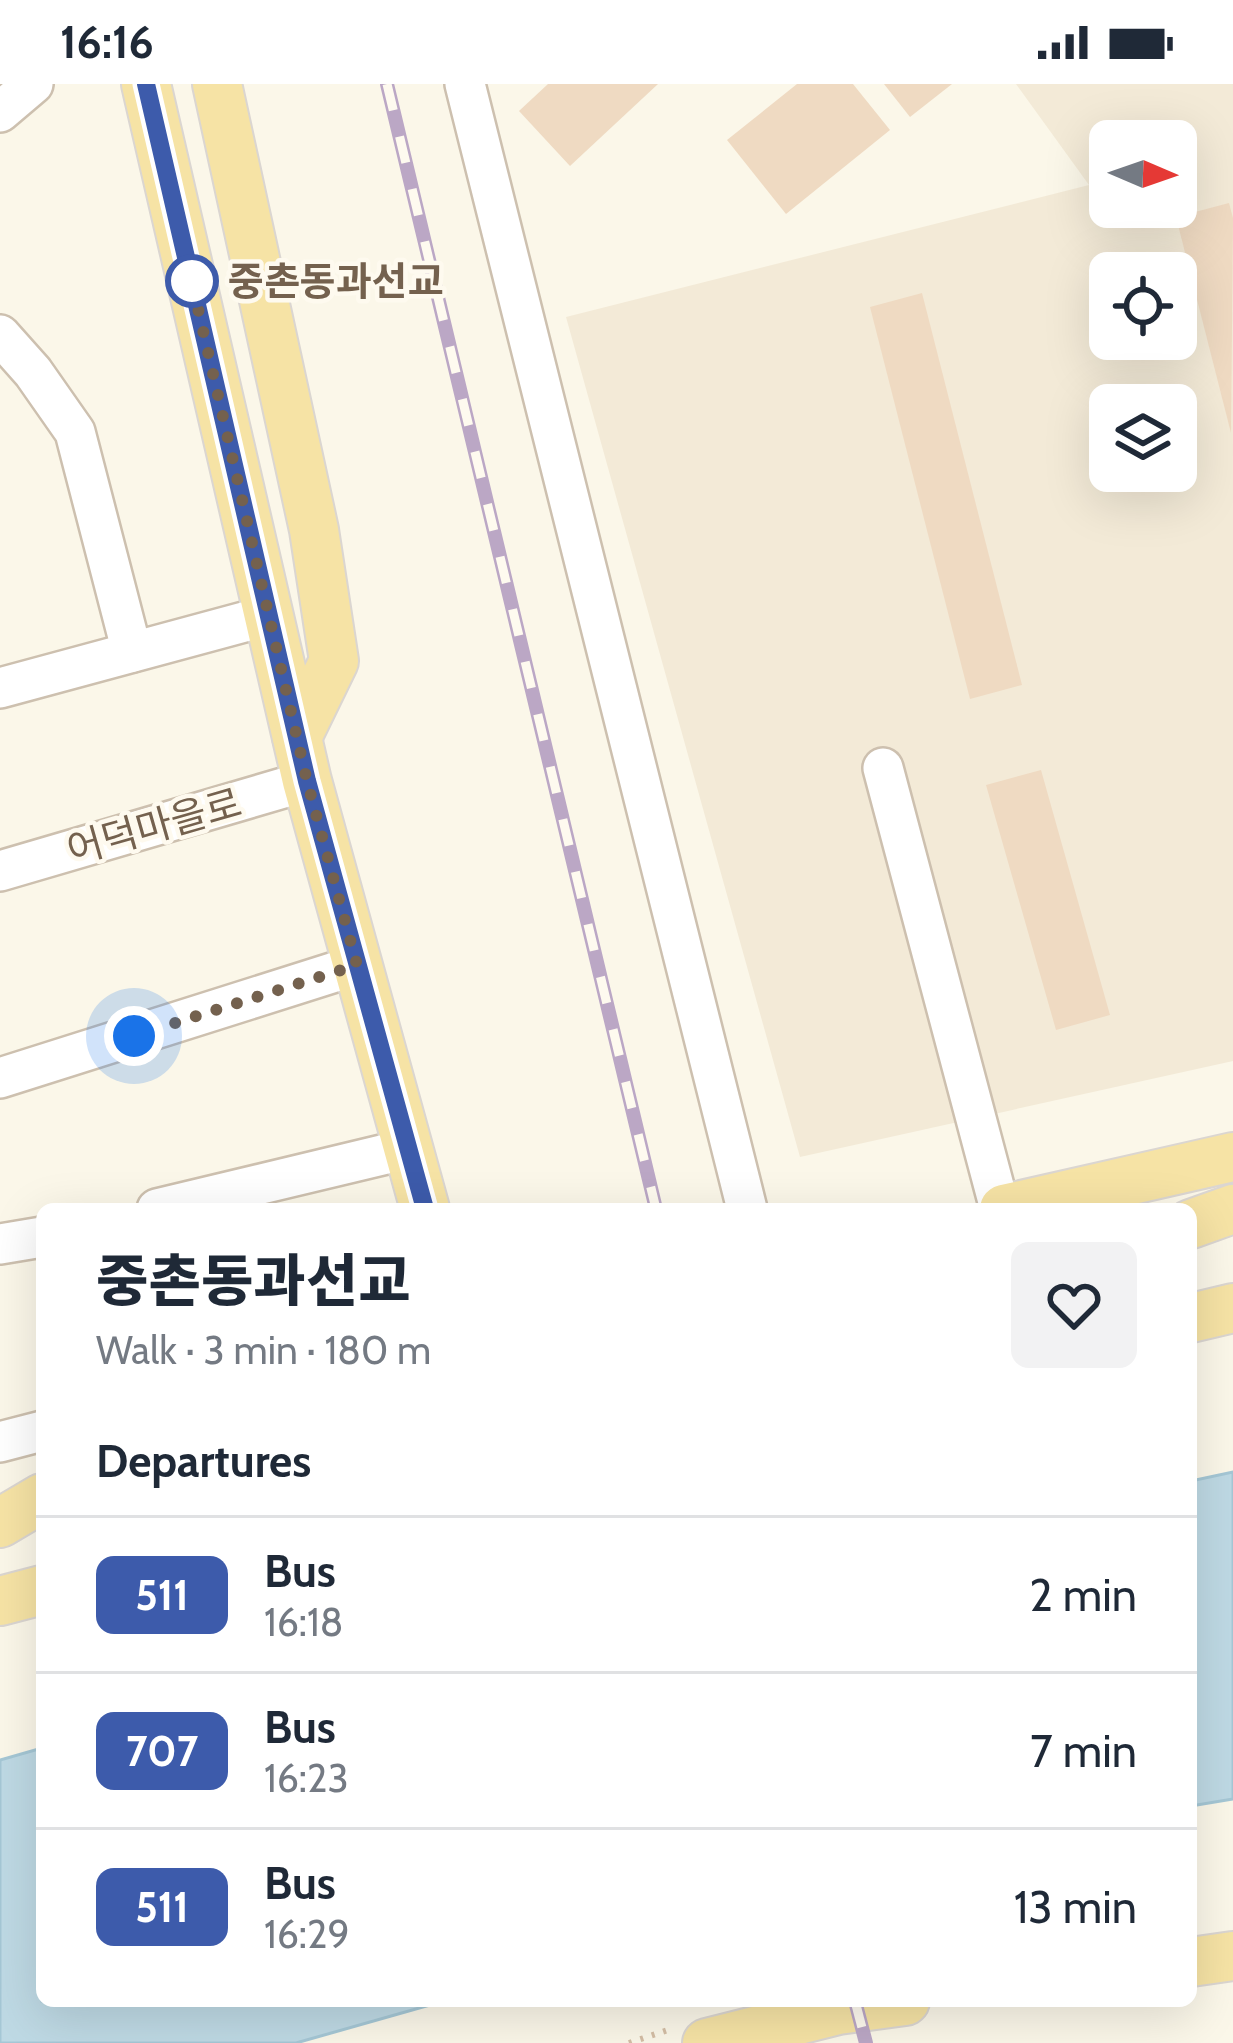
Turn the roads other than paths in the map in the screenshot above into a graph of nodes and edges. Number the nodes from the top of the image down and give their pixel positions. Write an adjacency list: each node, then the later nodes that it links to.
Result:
1 (33, 84): 5 (street)
2 (146, 84): 7 (main road)
3 (217, 84): 10 (main road)
4 (465, 84): 20 (street)
5 (0, 112)
6 (0, 335): 8 (street)
7 (270, 615): 8 (street); 10 (main road)
8 (132, 652): 9 (street)
9 (0, 688)
10 (302, 759): 12 (street, 어덕마을로); 13 (main road)
11 (883, 768): 21 (street)
12 (0, 871)
13 (357, 965): 14 (street); 15 (main road)
14 (0, 1078)
15 (407, 1149): 18 (street); 19 (main road)
16 (1233, 1156): 17 (main road)
17 (1082, 1198): 22 (main road)
18 (182, 1203)
19 (423, 1203)
20 (745, 1203)
21 (1000, 1203)
22 (1046, 1203)
23 (1233, 1209): 24 (main road)
24 (1197, 1222)
25 (36, 1238): 26 (street)
26 (0, 1244)
27 (1233, 1308): 28 (main road)
28 (1197, 1317)
29 (36, 1433): 30 (street)
30 (0, 1442)
31 (36, 1502): 32 (main road)
32 (0, 1523)
33 (36, 1592): 34 (main road)
34 (0, 1600)
35 (1233, 1956): 36 (main road)
36 (1197, 1961)
37 (860, 2007): 38 (main road)
38 (707, 2043)

